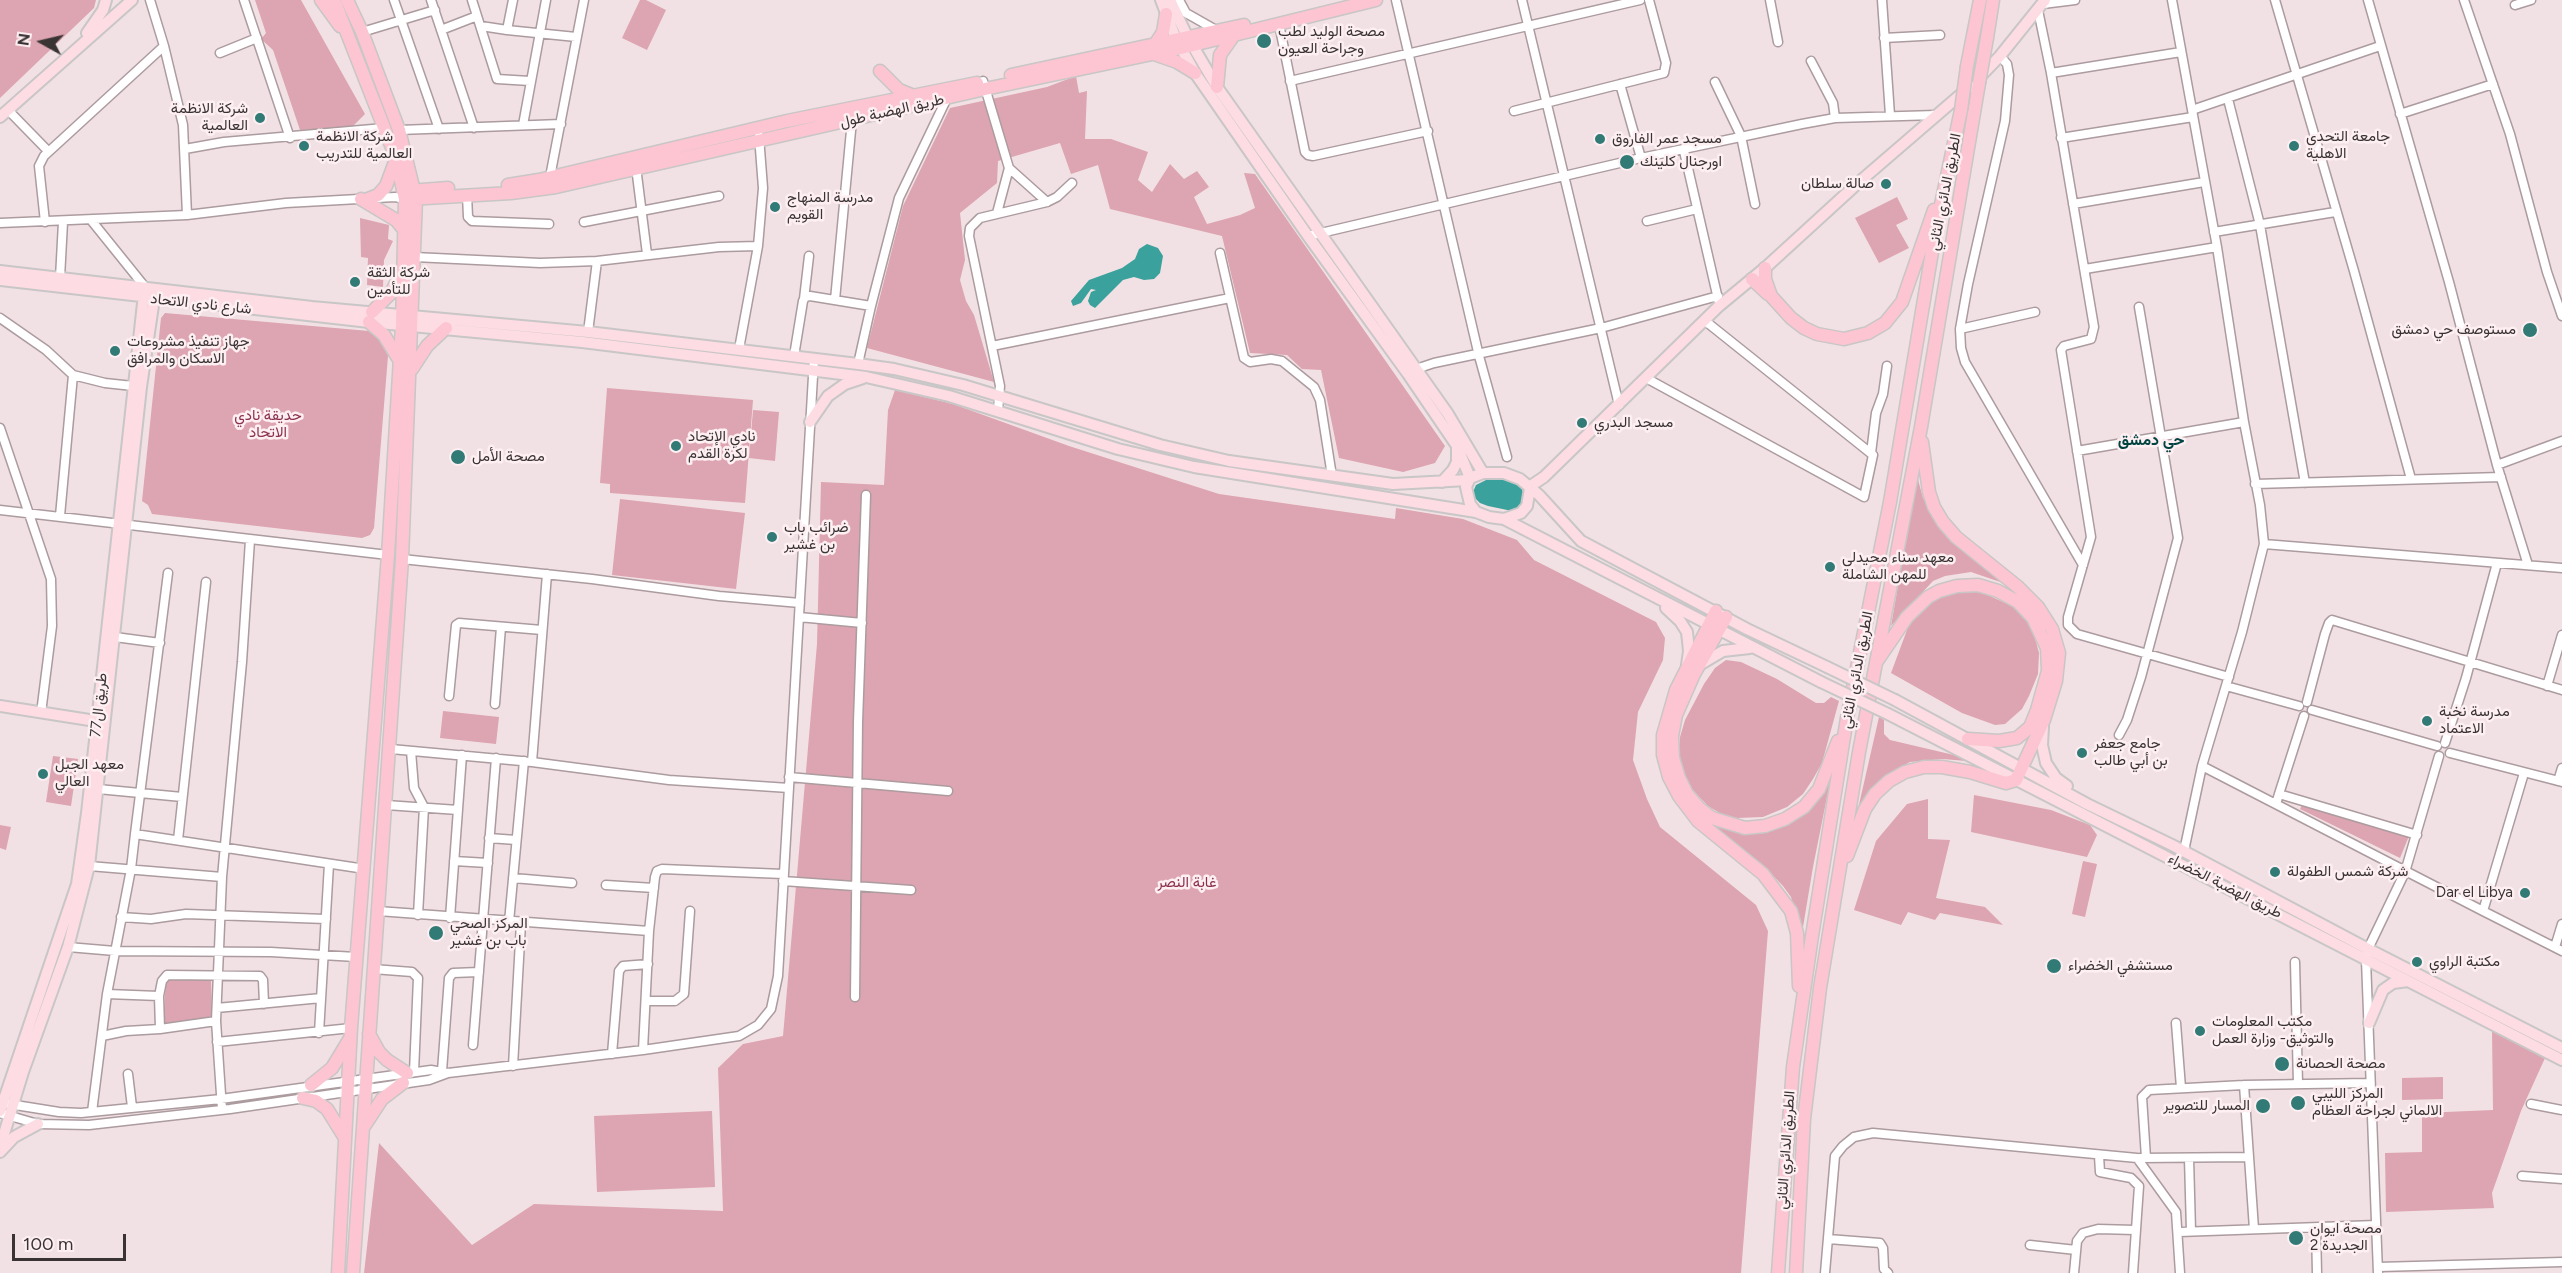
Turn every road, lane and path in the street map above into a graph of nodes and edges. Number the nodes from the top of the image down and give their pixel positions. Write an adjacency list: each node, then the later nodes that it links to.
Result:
1 (106, 0): 60 (main road)
2 (132, 0): 60 (main road)
3 (150, 0): 55 (street)
4 (244, 0): 50 (street)
5 (321, 0): 51 (highway)
6 (334, 0): 51 (highway)
7 (347, 0): 45 (highway)
8 (394, 0): 38 (street)
9 (431, 0): 35 (street)
10 (472, 0): 37 (street)
11 (513, 0): 43 (street)
12 (546, 0): 46 (street)
13 (584, 0): 49 (street)
14 (1161, 0): 36 (main road)
15 (1170, 0): 53 (main road)
16 (1179, 0): 44 (street)
17 (1350, 0): 44 (highway, طريق الهضبة طول)
18 (1376, 0): 39 (highway, طريق الهضبة طول)
19 (1396, 0): 61 (street)
20 (1522, 0): 41 (street)
21 (1640, 0): 41 (street)
22 (1649, 0): 71 (street)
23 (1770, 0): 54 (street)
24 (1882, 0): 52 (street)
25 (1980, 0): 106 (highway, الطريق الدائري الثاني, bridge)
26 (1993, 0): 186 (highway, الطريق الدائري الثاني, bridge)
27 (2075, 0): 33 (street)
28 (2172, 0): 58 (street)
29 (2275, 0): 67 (street)
30 (2368, 0): 56 (street)
31 (2464, 0): 72 (street)
32 (2531, 0): 34 (street)
33 (2042, 5): 62 (main road); 66 (street)
34 (2515, 5)
35 (435, 10): 38 (street); 42 (street)
36 (1166, 14): 53 (main road); 57 (highway)
37 (477, 16): 40 (street); 42 (street)
38 (401, 19): 45 (street); 91 (street)
39 (1279, 24): 47 (highway, طريق الهضبة طول); 69 (street)
40 (481, 26): 43 (street); 68 (street)
41 (1528, 26): 61 (street); 78 (street)
42 (441, 30): 90 (street)
43 (507, 30): 46 (street)
44 (1216, 30): 53 (highway, طريق الهضبة طول)
45 (362, 33): 92 (highway)
46 (540, 35): 49 (street); 68 (street)
47 (1234, 35): 53 (highway, طريق الهضبة طول); 74 (highway)
48 (1940, 35): 52 (street)
49 (576, 37): 87 (street)
50 (257, 38): 59 (street); 96 (street)
51 (350, 38): 89 (highway)
52 (1884, 38): 84 (street)
53 (1184, 42): 57 (highway, طريق الهضبة طول); 65 (main road); 74 (main road)
54 (1778, 42)
55 (164, 46): 98 (street); 100 (street)
56 (2380, 46): 67 (street); 82 (street)
57 (1154, 48): 65 (highway); 73 (highway, طريق الهضبة طول)
58 (2181, 52): 66 (street); 80 (street)
59 (220, 53)
60 (71, 54): 81 (main road)
61 (1408, 54): 69 (street); 93 (street)
62 (2000, 56): 83 (main road); 165 (street)
63 (1811, 62): 85 (street)
64 (880, 72): 75 (highway)
65 (1195, 73): 99 (main road)
66 (2051, 73): 97 (street)
67 (2296, 74): 77 (street); 121 (street)
68 (530, 81): 88 (street)
69 (1290, 81): 93 (street)
70 (1715, 82): 95 (street)
71 (1620, 84): 78 (street); 103 (street)
72 (2493, 84): 82 (street); 158 (street)
73 (984, 85): 75 (highway, طريق الهضبة طول); 76 (highway, طريق الهضبة طول); 105 (street)
74 (1217, 87): 99 (main road)
75 (915, 96): 94 (highway, طريق الهضبة طول)
76 (947, 98): 86 (highway, طريق الهضبة طول); 155 (street)
77 (2228, 99): 80 (street); 131 (street)
78 (1547, 102): 79 (street); 107 (street)
79 (1514, 111)
80 (2193, 113): 97 (street); 109 (street)
81 (4, 114): 100 (street)
82 (2400, 114): 197 (street)
83 (1936, 115): 84 (street); 143 (main road)
84 (1890, 116): 85 (street)
85 (1835, 118): 95 (street)
86 (852, 120): 94 (highway, طريق الهضبة طول); 153 (street)
87 (561, 124): 88 (street); 108 (street)
88 (523, 125): 90 (street)
89 (384, 128): 96 (street); 102 (highway)
90 (474, 128): 91 (street)
91 (440, 129): 92 (street)
92 (399, 130): 111 (highway)
93 (1428, 131): 116 (street)
94 (759, 134): 104 (highway, طريق الهضبة طول); 108 (highway, طريق الهضبة طول); 135 (street)
95 (1741, 136): 101 (street); 117 (street)
96 (290, 138): 98 (street)
97 (2061, 138): 118 (street)
98 (185, 149): 123 (street)
99 (1254, 149): 134 (main road)
100 (48, 151): 126 (street)
101 (1684, 151): 103 (street); 119 (street)
102 (396, 158): 111 (highway); 114 (highway)
103 (1641, 158): 107 (street)
104 (636, 167): 112 (highway, طريق الهضبة طول); 120 (street)
105 (1009, 168): 115 (street); 122 (street)
106 (1950, 171): 150 (highway); 255 (highway, الطريق الدائري الثاني)
107 (1564, 176): 116 (street); 164 (street)
108 (550, 177): 111 (highway, طريق الهضبة طول)
109 (2204, 182): 118 (street); 133 (street)
110 (1072, 183): 115 (street)
111 (407, 195): 112 (highway, طريق الهضبة طول); 114 (street); 132 (highway); 140 (highway)
112 (467, 195): 130 (street)
113 (719, 196): 120 (street)
114 (365, 199): 123 (street); 132 (highway)
115 (1047, 202): 122 (street)
116 (1444, 204): 134 (street); 170 (street)
117 (1755, 204)
118 (2073, 204): 144 (street)
119 (1697, 209): 125 (street); 154 (street)
120 (643, 210): 128 (street); 138 (street)
121 (2335, 212): 131 (street); 204 (street)
122 (998, 213): 167 (street)
123 (187, 215): 124 (street)
124 (91, 220): 127 (street); 149 (street)
125 (1647, 221)
126 (45, 222): 127 (street); 129 (street)
127 (63, 222): 146 (street)
128 (584, 222)
129 (0, 223)
130 (549, 224)
131 (2260, 225): 133 (street); 206 (street)
132 (405, 231): 142 (highway)
133 (2214, 232): 136 (street)
134 (1314, 235): 175 (main road)
135 (758, 246): 138 (street); 168 (street)
136 (2217, 247): 144 (street); 185 (street)
137 (1221, 253): 151 (street)
138 (647, 254): 141 (street)
139 (809, 256): 152 (street)
140 (414, 257): 141 (street); 161 (highway)
141 (597, 261): 166 (street)
142 (402, 268): 159 (highway); 161 (highway)
143 (1765, 268): 147 (main road); 150 (highway)
144 (2085, 269): 193 (street)
145 (0, 271): 146 (main road, شارع نادي الاتحاد)
146 (60, 278): 149 (main road, شارع نادي الاتحاد)
147 (1752, 279): 150 (highway); 154 (main road)
148 (0, 280): 149 (main road, شارع نادي الاتحاد)
149 (149, 293): 159 (main road, شارع نادي الاتحاد); 180 (main road, طريق ال77); 216 (main road)
150 (1771, 296)
151 (1230, 298): 167 (street); 200 (street)
152 (804, 299): 153 (street); 169 (street)
153 (835, 300): 155 (street)
154 (1718, 301): 162 (main road); 164 (street)
155 (871, 306): 173 (street)
156 (2139, 307): 189 (street)
157 (2035, 312): 165 (street)
158 (2562, 316)
159 (370, 317): 161 (main road, شارع نادي الاتحاد); 171 (highway)
160 (0, 318): 176 (street)
161 (407, 320): 163 (main road); 166 (main road); 171 (highway); 177 (highway)
162 (1704, 320): 179 (main road); 194 (street)
163 (446, 328): 172 (main road); 177 (highway)
164 (1601, 328): 170 (street); 182 (street)
165 (1960, 329): 223 (street)
166 (588, 333): 168 (main road)
167 (992, 346): 181 (street)
168 (740, 349): 169 (main road)
169 (794, 356): 172 (main road)
170 (1479, 356): 175 (street); 195 (street)
171 (399, 360): 220 (highway)
172 (813, 364): 173 (main road); 178 (main road); 184 (street)
173 (858, 364): 181 (main road)
174 (1887, 366): 194 (street)
175 (1412, 371): 191 (main road); 199 (main road)
176 (73, 375): 180 (street); 214 (street)
177 (410, 376): 221 (highway)
178 (866, 377): 183 (main road); 184 (main road)
179 (1646, 378): 182 (main road); 194 (street)
180 (133, 386): 216 (main road, طريق ال77)
181 (1000, 397): 183 (street); 188 (main road)
182 (1619, 405): 208 (main road)
183 (998, 410): 192 (main road)
184 (810, 422): 231 (street)
185 (2244, 422): 189 (street); 207 (street)
186 (1921, 427): 244 (highway, الطريق الدائري الثاني); 256 (highway)
187 (0, 428): 213 (street)
188 (1123, 434): 192 (main road); 196 (main road)
189 (2159, 435): 193 (street); 242 (street)
190 (2562, 441): 197 (street)
191 (1457, 446): 203 (main road); 205 (main road)
192 (1118, 449): 198 (main road)
193 (2077, 451): 223 (street)
194 (1871, 453)
195 (1507, 457)
196 (1228, 461): 198 (main road); 200 (main road)
197 (2497, 465): 201 (street)
198 (1225, 473): 209 (main road)
199 (1483, 473): 203 (main road); 208 (main road)
200 (1332, 476): 202 (main road)
201 (2501, 477): 204 (street); 224 (street)
202 (1349, 478): 205 (main road); 209 (main road)
203 (1469, 479): 205 (main road); 212 (main road)
204 (2411, 479): 206 (street)
205 (1442, 482)
206 (2305, 483): 207 (street)
207 (2255, 484): 218 (street)
208 (1527, 485): 215 (main road); 219 (main road, طريق الهضبة الخضراء)
209 (1347, 492): 212 (main road)
210 (866, 495): 234 (street)
211 (0, 510): 213 (street)
212 (1476, 512): 215 (main road)
213 (27, 513): 214 (street); 254 (street)
214 (60, 516): 216 (street)
215 (1504, 519): 225 (main road)
216 (122, 524): 217 (street); 239 (main road); 257 (main road, طريق ال77)
217 (250, 540): 220 (street); 292 (street)
218 (2264, 544): 222 (street); 246 (street)
219 (1604, 553): 225 (main road); 232 (main road, طريق الهضبة الخضراء)
220 (388, 555): 298 (highway)
221 (402, 559): 228 (street); 261 (highway)
222 (2497, 563): 224 (street); 243 (street)
223 (2083, 565): 242 (street)
224 (2528, 566): 226 (street)
225 (1596, 568): 230 (main road)
226 (2562, 568)
227 (168, 573): 240 (street)
228 (547, 574): 231 (street); 237 (street)
229 (206, 582): 281 (street)
230 (1657, 600): 236 (main road, طريق الهضبة الخضراء); 245 (main road)
231 (800, 603): 233 (street)
232 (1721, 614): 236 (highway); 259 (main road, طريق الهضبة الخضراء, bridge)
233 (799, 617): 234 (street); 272 (street)
234 (862, 623): 275 (street)
235 (501, 627): 237 (street); 250 (street); 251 (street)
236 (1714, 628): 241 (main road, طريق الهضبة الخضراء); 245 (highway)
237 (542, 630): 267 (street)
238 (2562, 635): 248 (street)
239 (116, 637): 240 (street); 257 (main road)
240 (160, 643): 279 (street)
241 (1752, 648): 245 (main road); 273 (main road, طريق الهضبة الخضراء, bridge)
242 (2148, 653): 246 (street); 258 (street)
243 (2470, 663): 248 (street); 253 (street); 260 (street)
244 (1875, 664): 259 (highway); 304 (highway, الطريق الدائري الثاني)
245 (1692, 667): 255 (highway); 343 (highway)
246 (2229, 677): 247 (street)
247 (2226, 686): 253 (street); 268 (street)
248 (2547, 686): 249 (street)
249 (2562, 690)
250 (449, 696)
251 (495, 704)
252 (0, 706): 254 (main road)
253 (2306, 706): 260 (street); 280 (street)
254 (41, 713): 257 (main road)
255 (1847, 718): 343 (highway, الطريق الدائري الثاني)
256 (2044, 720): 269 (highway); 286 (main road)
257 (101, 722): 277 (main road); 373 (main road, طريق ال77)
258 (2119, 735)
259 (1968, 739): 269 (main road, طريق الهضبة الخضراء)
260 (2441, 744): 263 (street); 265 (street)
261 (391, 749): 262 (street); 283 (highway)
262 (411, 751): 264 (street); 284 (street)
263 (2450, 753): 265 (street); 271 (street)
264 (462, 755): 266 (street); 285 (street)
265 (2439, 756): 288 (street)
266 (496, 758): 267 (street); 289 (street)
267 (528, 761): 276 (street); 291 (street)
268 (2202, 766): 282 (street); 293 (street)
269 (2021, 767): 273 (highway); 286 (main road, طريق الهضبة الخضراء)
270 (2562, 768): 274 (street)
271 (2524, 773): 274 (street); 312 (street)
272 (789, 777): 275 (street); 276 (street)
273 (2016, 780): 304 (highway); 327 (main road, طريق الهضبة الخضراء)
274 (2560, 782)
275 (858, 783): 278 (street); 307 (street)
276 (789, 788): 303 (street)
277 (98, 789): 279 (street); 297 (main road)
278 (948, 791)
279 (142, 794): 281 (street); 287 (street)
280 (2279, 794): 282 (street); 288 (street)
281 (182, 797): 290 (street)
282 (2276, 804): 300 (street)
283 (386, 805): 284 (street); 311 (highway)
284 (424, 807): 285 (street); 313 (street)
285 (458, 810): 294 (street)
286 (2102, 811): 293 (main road, طريق الهضبة الخضراء)
287 (135, 834): 290 (street); 299 (street)
288 (2417, 835): 300 (street)
289 (489, 838): 291 (street); 295 (street)
290 (178, 840): 292 (street)
291 (516, 840): 302 (street)
292 (224, 846): 296 (street); 301 (street)
293 (2184, 852): 327 (main road, طريق الهضبة الخضراء)
294 (454, 861): 295 (street); 316 (street)
295 (488, 863): 318 (street)
296 (329, 864): 298 (street); 317 (street)
297 (89, 866): 299 (street); 323 (main road)
298 (365, 869): 329 (highway)
299 (131, 870): 301 (street); 315 (street)
300 (2405, 872): 312 (street); 327 (street)
301 (222, 877): 314 (street)
302 (513, 878): 305 (street); 319 (street)
303 (783, 878): 307 (street); 308 (street); 355 (street)
304 (1838, 879): 402 (highway, الطريق الدائري الثاني)
305 (572, 883)
306 (606, 885): 308 (street)
307 (857, 886): 309 (street); 338 (street)
308 (654, 888): 322 (street)
309 (911, 890)
310 (690, 910): 340 (street)
311 (378, 911): 313 (street); 332 (highway)
312 (2483, 911): 324 (street)
313 (418, 915): 316 (street)
314 (222, 916): 315 (street); 317 (street); 326 (street)
315 (121, 917): 325 (street)
316 (450, 918): 318 (street)
317 (326, 919): 328 (street)
318 (483, 920): 319 (street); 333 (street)
319 (509, 922): 320 (street)
320 (520, 923): 322 (street); 358 (street)
321 (2562, 924): 324 (street)
322 (649, 931): 331 (street)
323 (68, 947): 325 (street); 373 (main road)
324 (2559, 949)
325 (115, 951): 326 (street); 336 (street)
326 (220, 951): 328 (street); 334 (street)
327 (2367, 954): 335 (main road, طريق الهضبة الخضراء); 346 (street); 354 (main road, طريق الهضبة الخضراء)
328 (324, 955): 329 (street); 339 (street)
329 (356, 957): 350 (highway)
330 (2295, 962): 364 (street)
331 (648, 964): 340 (street); 356 (street)
332 (374, 969): 348 (highway); 361 (street)
333 (479, 972): 353 (street); 359 (street)
334 (219, 975): 337 (street); 341 (street); 342 (street)
335 (2409, 981): 346 (main road); 357 (main road, طريق الهضبة الخضراء)
336 (107, 994): 337 (street); 351 (street)
337 (159, 996): 347 (street)
338 (855, 997)
339 (321, 998): 341 (street); 349 (street)
340 (646, 1001): 355 (street)
341 (264, 1004): 342 (street)
342 (217, 1008): 344 (street)
343 (1800, 1015): 401 (highway, الطريق الدائري الثاني)
344 (216, 1021): 347 (street); 352 (street)
345 (2176, 1023): 368 (street)
346 (2369, 1023): 363 (street)
347 (160, 1029): 351 (street)
348 (368, 1031): 361 (highway); 362 (highway)
349 (319, 1033): 350 (street); 352 (street)
350 (350, 1034): 365 (highway); 366 (highway)
351 (102, 1036): 376 (street)
352 (217, 1042): 370 (street)
353 (473, 1045)
354 (2562, 1048)
355 (644, 1050): 356 (street)
356 (612, 1054): 358 (street)
357 (2562, 1060)
358 (513, 1066): 359 (street)
359 (445, 1072): 361 (street); 361 (street)
360 (128, 1074): 372 (street)
361 (408, 1076): 362 (street); 378 (highway)
362 (366, 1083): 366 (street); 378 (highway)
363 (2370, 1083): 364 (street); 388 (street)
364 (2298, 1084): 367 (street)
365 (311, 1085): 366 (street); 370 (street)
366 (348, 1085): 369 (street); 379 (highway)
367 (2244, 1085): 368 (street); 383 (street)
368 (2181, 1088): 384 (street)
369 (303, 1098): 374 (street); 379 (highway)
370 (221, 1099): 372 (street); 374 (street)
371 (2531, 1104): 375 (street)
372 (132, 1107): 376 (street)
373 (4, 1109): 376 (street); 377 (street); 380 (main road)
374 (222, 1109): 377 (street)
375 (2562, 1110)
376 (92, 1112)
377 (38, 1124): 381 (main road)
378 (363, 1129): 400 (highway)
379 (345, 1138): 399 (highway)
380 (0, 1147)
381 (0, 1152)
382 (2099, 1156): 384 (street); 391 (street); 394 (street)
383 (2248, 1157): 385 (street); 390 (street)
384 (2141, 1158): 385 (street); 393 (street)
385 (2189, 1158): 392 (street)
386 (2522, 1176): 387 (street)
387 (2562, 1179)
388 (2376, 1225): 389 (street); 398 (street)
389 (2316, 1228): 390 (street); 408 (street)
390 (2254, 1229): 392 (street)
391 (2135, 1230): 396 (street); 406 (street)
392 (2191, 1231): 393 (street)
393 (2178, 1232): 407 (street)
394 (1828, 1239): 403 (street); 404 (street)
395 (2030, 1245): 396 (street)
396 (2076, 1250): 405 (street)
397 (2562, 1262): 398 (street)
398 (2378, 1270)
399 (338, 1273)
400 (353, 1273)
401 (1778, 1273)
402 (1796, 1273)
403 (1826, 1273)
404 (1888, 1273)
405 (2074, 1273)
406 (2133, 1273)
407 (2180, 1273)
408 (2317, 1273)

